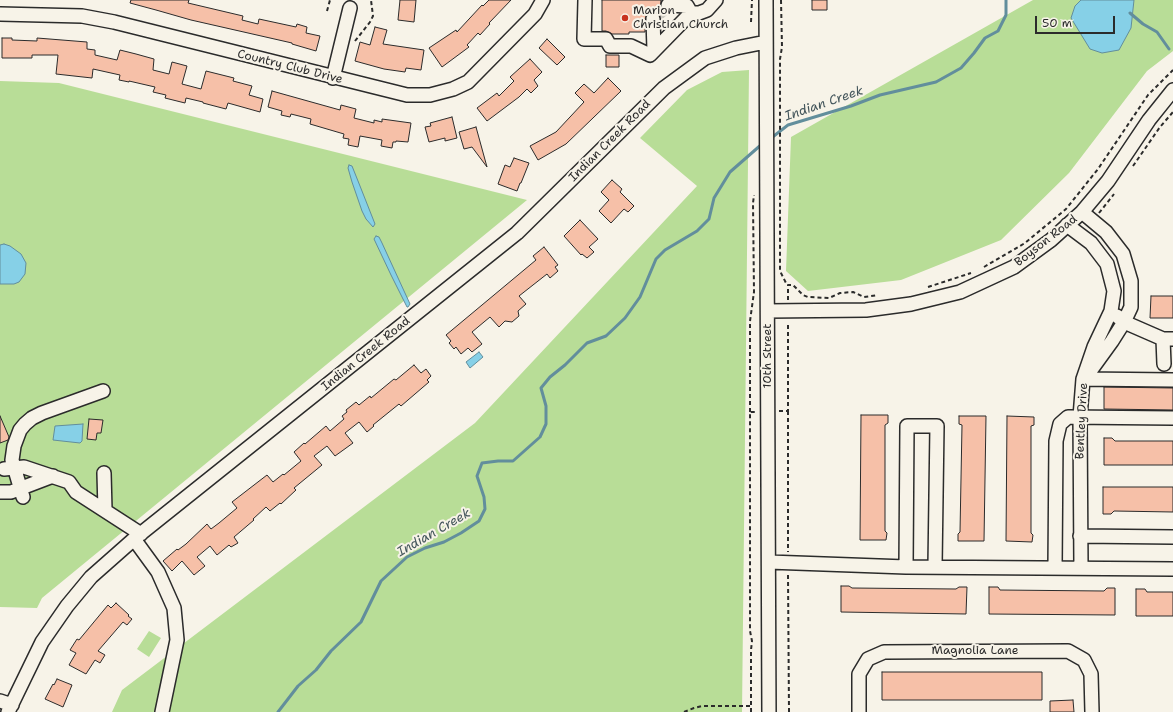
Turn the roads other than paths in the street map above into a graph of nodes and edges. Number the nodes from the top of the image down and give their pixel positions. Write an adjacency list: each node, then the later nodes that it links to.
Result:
1 (543, 0): 12 (street, Country Club Drive)
2 (585, 0): 11 (street)
3 (716, 0): 8 (street)
4 (766, 0): 10 (street, 10th Street)
5 (668, 5): 8 (street)
6 (350, 8): 12 (street)
7 (0, 14): 12 (street, Country Club Drive)
8 (691, 14): 11 (street)
9 (653, 19): 11 (street)
10 (766, 42): 17 (street, 10th Street); 32 (street, Indian Creek Road)
11 (654, 50)
12 (333, 78)
13 (1173, 90): 14 (street, Boyson Road)
14 (1082, 212): 15 (street, Boyson Road); 18 (street)
15 (1067, 225): 16 (street, Bentley Drive); 17 (street, Boyson Road)
16 (1112, 311): 18 (street); 21 (street, Bentley Drive)
17 (768, 312): 35 (street, 10th Street)
18 (1124, 322): 19 (street); 21 (street)
19 (1168, 339): 20 (street)
20 (1164, 364)
21 (1083, 379): 22 (street); 24 (street, Bentley Drive)
22 (1173, 380)
23 (103, 391): 26 (street)
24 (1080, 417): 25 (street); 33 (street, Bentley Drive); 38 (street)
25 (1173, 418)
26 (9, 469): 28 (street); 30 (street)
27 (104, 473): 31 (street)
28 (53, 476): 30 (street); 31 (street)
29 (0, 492): 30 (street)
30 (21, 493)
31 (105, 510): 32 (street)
32 (137, 536): 41 (street, Indian Creek Road); 42 (street)
33 (1080, 536): 34 (street); 39 (street, Bentley Drive)
34 (1173, 537)
35 (769, 562): 37 (street); 43 (street, 10th Street)
36 (935, 566): 37 (street); 37 (street); 38 (street)
37 (906, 567)
38 (1055, 568): 39 (street)
39 (1081, 568): 40 (street)
40 (1173, 569)
41 (7, 706)
42 (162, 712)
43 (769, 712)
44 (859, 712): 45 (street, Magnolia Lane)
45 (1092, 712)

